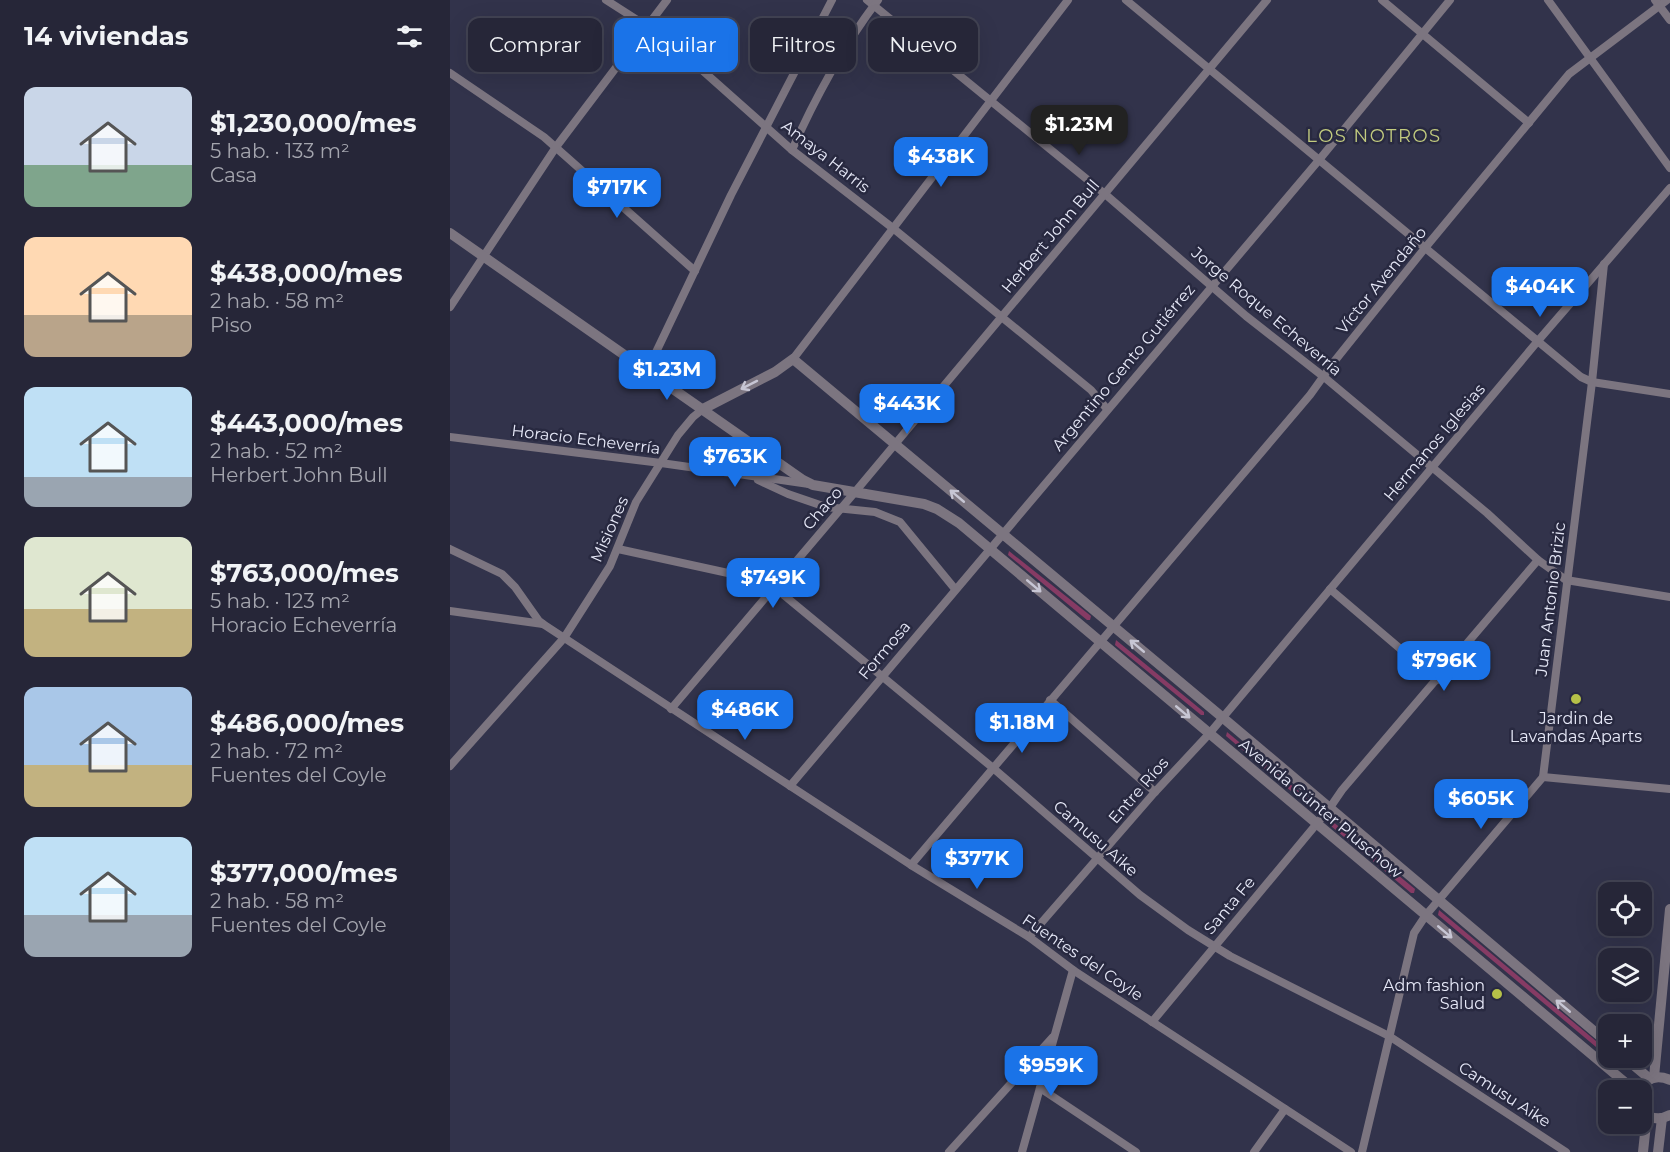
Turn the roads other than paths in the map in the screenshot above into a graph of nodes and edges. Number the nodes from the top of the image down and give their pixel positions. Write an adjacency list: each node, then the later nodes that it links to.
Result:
1 (606, 0): 12 (street, Amaya Harris)
2 (667, 0): 13 (street)
3 (832, 0): 23 (street)
4 (1068, 0): 21 (street)
5 (1126, 0): 18 (street)
6 (1267, 0): 18 (street, Herbert John Bull)
7 (1382, 0): 15 (street)
8 (1450, 0): 15 (street, Argentino Gento Gutiérrez)
9 (1548, 0): 16 (street)
10 (873, 2): 21 (street, Jorge Roque Echeverría); 25 (street)
11 (1660, 2): 14 (street); 16 (street, Víctor Avendaño)
12 (634, 18)
13 (652, 18)
14 (1670, 20)
15 (1422, 34): 22 (street); 26 (street, Argentino Gento Gutiérrez)
16 (1590, 57): 22 (street, Víctor Avendaño); 27 (street)
17 (614, 69): 24 (street)
18 (1210, 69): 26 (street); 29 (street, Herbert John Bull)
19 (704, 72): 23 (street, Amaya Harris)
20 (450, 73): 24 (street)
21 (991, 101): 29 (street, Jorge Roque Echeverría); 30 (street)
22 (1529, 123): 32 (street, Víctor Avendaño)
23 (767, 129): 25 (street, Amaya Harris); 35 (street)
24 (556, 147): 33 (street); 35 (street)
25 (792, 150): 30 (street, Amaya Harris)
26 (1319, 160): 32 (street); 36 (street, Argentino Gento Gutiérrez)
27 (1670, 168)
28 (1670, 188): 34 (street, Hermanos Iglesias)
29 (1105, 194): 36 (street, Jorge Roque Echeverría); 38 (street, Herbert John Bull)
30 (894, 229): 38 (street, Amaya Harris); 40 (street)
31 (450, 232): 33 (street)
32 (1425, 248): 39 (street); 42 (street, Víctor Avendaño)
33 (483, 256): 37 (street); 41 (street)
34 (1604, 264): 39 (street, Hermanos Iglesias); 43 (street, Juan Antonio Brizic)
35 (695, 271): 41 (street)
36 (1212, 285): 42 (street, Jorge Roque Echeverría); 46 (street, Argentino Gento Gutiérrez)
37 (450, 307)
38 (1001, 318): 46 (street, Amaya Harris); 48 (street, Herbert John Bull)
39 (1537, 342): 43 (street); 50 (street, Hermanos Iglesias)
40 (793, 359): 45 (street, Misiones, one-way to 45); 48 (street, Avenida Günter Pluschow)
41 (648, 369): 45 (street)
42 (1324, 377): 50 (street, Jorge Roque Echeverría); 67 (street, Víctor Avendaño)
43 (1592, 382): 44 (street); 60 (street, Juan Antonio Brizic)
44 (1670, 394)
45 (703, 409): 49 (street, Misiones); 52 (street)
46 (1107, 409): 55 (street, Argentino Gento Gutiérrez)
47 (450, 437): 49 (street, Horacio Echeverría)
48 (895, 444): 53 (street, Herbert John Bull); 55 (street, Avenida Günter Pluschow, one-way to 48)
49 (661, 463): 51 (street, Horacio Echeverría); 57 (street, Misiones)
50 (1432, 467): 59 (street, Jorge Roque Echeverría); 63 (street, Hermanos Iglesias)
51 (750, 476): 52 (street, Horacio Echeverría); 54 (street)
52 (813, 485): 53 (street, Horacio Echeverría)
53 (855, 492): 54 (street, Chaco); 58 (street, Horacio Echeverría)
54 (842, 508): 61 (street, Chaco); 62 (street)
55 (1002, 533): 58 (street, Formosa); 67 (street, Avenida Günter Pluschow)
56 (450, 549): 66 (street)
57 (618, 549): 61 (street, Camusu Aike); 68 (street, Misiones)
58 (989, 549): 62 (street, Formosa); 69 (street, Avenida Günter Pluschow, one-way to 69)
59 (1538, 560): 60 (street, Jorge Roque Echeverría); 71 (street, Santa Fe)
60 (1566, 580): 64 (street, Jorge Roque Echeverría); 78 (street, Juan Antonio Brizic)
61 (774, 587): 70 (street, Camusu Aike); 73 (street, Chaco)
62 (955, 589): 70 (street, Formosa)
63 (1330, 590): 71 (street); 74 (street, Hermanos Iglesias)
64 (1670, 597)
65 (450, 611): 66 (street, Fuentes del Coyle)
66 (543, 624): 68 (street, Fuentes del Coyle)
67 (1113, 626): 69 (street, Víctor Avendaño); 74 (street, Avenida Günter Pluschow, one-way to 67)
68 (564, 638): 73 (street, Fuentes del Coyle); 76 (street, Misiones)
69 (1100, 642): 72 (street, Víctor Avendaño); 75 (street, Avenida Günter Pluschow, one-way to 75)
70 (882, 676): 77 (street, Camusu Aike); 79 (street, Formosa)
71 (1437, 680): 82 (street, Santa Fe)
72 (1050, 700): 77 (street, Víctor Avendaño); 81 (street)
73 (671, 708): 79 (street, Fuentes del Coyle)
74 (1222, 717): 75 (street, Entre Ríos); 82 (street, Avenida Günter Pluschow)
75 (1209, 734): 81 (street, Entre Ríos); 83 (street, Avenida Günter Pluschow)
76 (450, 766)
77 (993, 768): 84 (street, Camusu Aike); 85 (street, Víctor Avendaño)
78 (1543, 777): 80 (street); 86 (street)
79 (790, 786): 85 (street, Fuentes del Coyle)
80 (1670, 789)
81 (1155, 792): 84 (street, Entre Ríos)
82 (1329, 809): 83 (street, Santa Fe); 86 (street, Avenida Günter Pluschow)
83 (1317, 824): 88 (street, Avenida Günter Pluschow); 91 (street, Santa Fe)
84 (1098, 860): 89 (street, Entre Ríos); 91 (street, Camusu Aike)
85 (911, 865): 89 (street, Fuentes del Coyle)
86 (1438, 900): 88 (street); 95 (street, Avenida Günter Pluschow, one-way to 86)
87 (1670, 909): 90 (street)
88 (1426, 915): 96 (street); 99 (street, Avenida Günter Pluschow, one-way to 99)
89 (1029, 937): 92 (street, Fuentes del Coyle)
90 (1669, 937): 98 (street)
91 (1214, 947): 93 (street, Santa Fe); 96 (street, Camusu Aike)
92 (1073, 970): 93 (street, Fuentes del Coyle); 94 (street)
93 (1152, 1022): 103 (street, Fuentes del Coyle)
94 (1055, 1034): 102 (street); 107 (street)
95 (1598, 1035)
96 (1389, 1036): 112 (street); 113 (street, Camusu Aike)
97 (1638, 1068): 98 (street)
98 (1652, 1078): 100 (street); 101 (street)
99 (1622, 1080)
100 (1649, 1080)
101 (1670, 1080)
102 (1040, 1088): 108 (street); 109 (street)
103 (1285, 1109): 110 (street); 111 (street, Fuentes del Coyle)
104 (1652, 1114): 105 (street)
105 (1667, 1118): 115 (street)
106 (1643, 1134): 114 (street)
107 (949, 1152)
108 (1022, 1152)
109 (1136, 1152)
110 (1254, 1152)
111 (1351, 1152)
112 (1362, 1152)
113 (1566, 1152)
114 (1642, 1152)
115 (1658, 1152)

